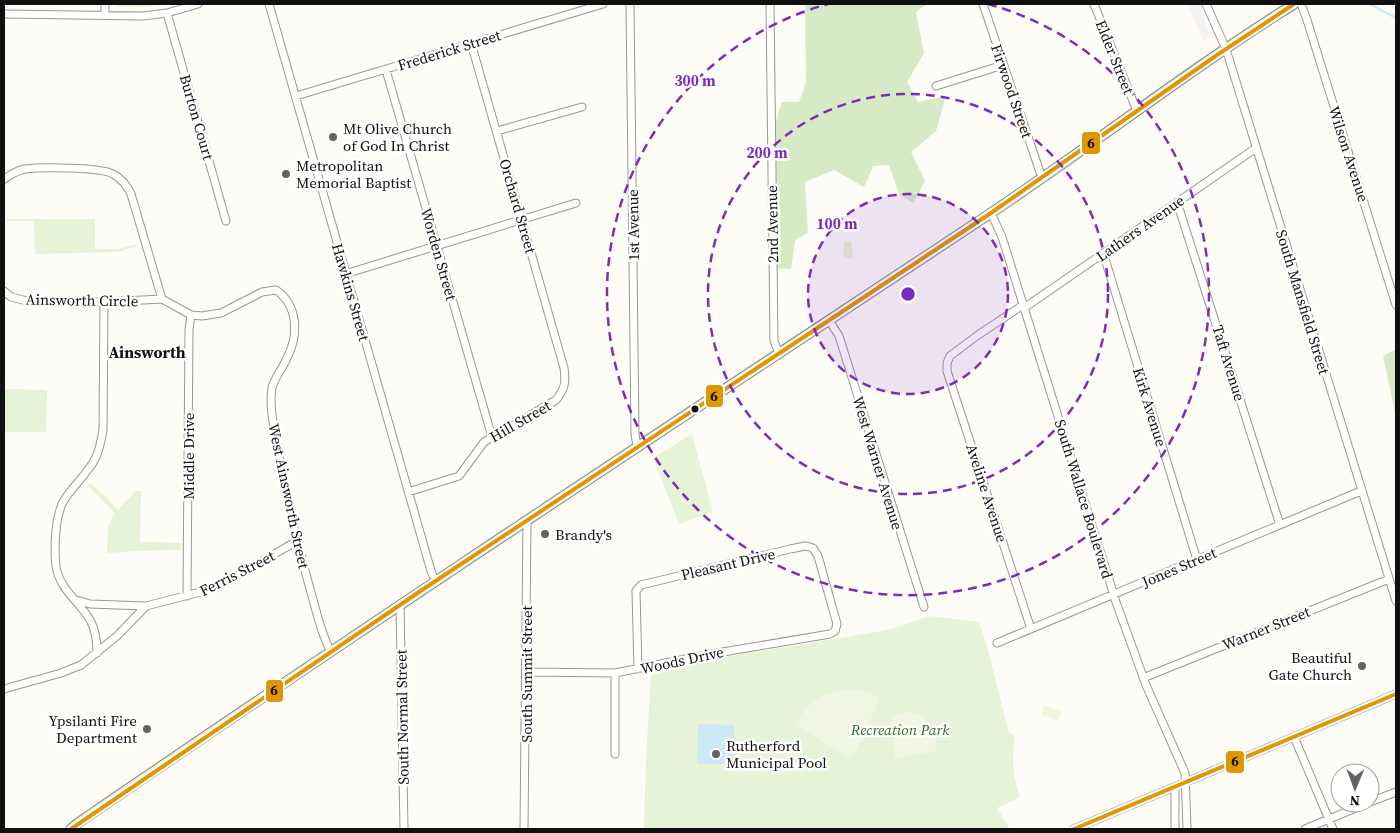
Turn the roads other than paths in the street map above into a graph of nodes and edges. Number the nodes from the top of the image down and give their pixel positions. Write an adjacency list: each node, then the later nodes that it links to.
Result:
1 (105, 4): 14 (street)
2 (198, 4): 12 (street)
3 (269, 4): 20 (street, Hawkins Street)
4 (603, 4): 15 (street, Frederick Street)
5 (630, 4): 46 (street, 1st Avenue)
6 (770, 4): 42 (street, 2nd Avenue)
7 (984, 4): 17 (street, Firwood Street)
8 (1094, 4): 22 (street, Elder Street)
9 (1206, 4): 16 (street, South Mansfield Street)
10 (1294, 4): 16 (main road)
11 (1301, 4): 38 (street, Wilson Avenue)
12 (168, 13): 14 (street); 31 (street, Burton Court)
13 (4, 14): 14 (street)
14 (105, 15)
15 (472, 43): 18 (street, Frederick Street); 23 (street, Orchard Street)
16 (1226, 49): 22 (main road); 24 (street, South Mansfield Street)
17 (1003, 65): 19 (street); 26 (street, Firwood Street)
18 (386, 70): 20 (street, Frederick Street); 32 (street, Worden Street)
19 (936, 86)
20 (296, 96): 34 (street, Hawkins Street)
21 (582, 108): 23 (street)
22 (1137, 111): 26 (main road)
23 (497, 131): 30 (street, Orchard Street)
24 (1256, 148): 27 (street, Lathers Avenue); 47 (street, South Mansfield Street)
25 (4, 178): 36 (street, Ainsworth Circle)
26 (1042, 178): 29 (main road)
27 (1177, 202): 33 (street, Lathers Avenue); 50 (street, Taft Avenue)
28 (576, 203): 30 (street)
29 (991, 213): 39 (street, South Wallace Boulevard); 41 (main road)
30 (522, 219): 32 (street); 44 (street, Orchard Street)
31 (226, 221)
32 (437, 246): 34 (street); 45 (street, Worden Street)
33 (1102, 256): 39 (street, Lathers Avenue); 52 (street, Kirk Avenue)
34 (346, 274): 48 (street, Hawkins Street)
35 (4, 291): 37 (street, Ainsworth Circle)
36 (162, 299): 37 (street, Ainsworth Circle); 40 (street)
37 (104, 302): 57 (street)
38 (1396, 305)
39 (1024, 306): 43 (street, Lathers Avenue); 55 (street, South Wallace Boulevard)
40 (191, 316): 51 (street, West Ainsworth Street); 56 (street, Middle Drive)
41 (829, 320): 42 (main road); 61 (street, West Warner Avenue)
42 (779, 353): 46 (main road)
43 (950, 356): 62 (street, Aveline Avenue)
44 (564, 368): 45 (street, Hill Street)
45 (492, 438): 48 (street, Hill Street)
46 (637, 446): 49 (main road)
47 (1361, 491): 50 (street, Jones Street); 53 (street, South Mansfield Street)
48 (408, 492): 54 (street, Hawkins Street)
49 (527, 520): 54 (main road); 68 (street, South Summit Street)
50 (1280, 525): 52 (street, Jones Street)
51 (297, 541): 56 (street, Ferris Street); 65 (street, West Ainsworth Street)
52 (1197, 560): 55 (street, Jones Street)
53 (1389, 579): 58 (street, South Mansfield Street); 70 (street, Warner Street)
54 (435, 580): 59 (main road)
55 (1114, 595): 62 (street, Jones Street); 70 (street, South Wallace Boulevard)
56 (187, 596): 60 (street, Ferris Street)
57 (76, 600): 60 (street, Ferris Street); 66 (street)
58 (1396, 602)
59 (400, 604): 65 (main road); 82 (street, South Normal Street)
60 (146, 606): 66 (street)
61 (924, 607)
62 (1031, 629): 64 (street, Jones Street)
63 (835, 631): 67 (street, Woods Drive); 67 (street, Pleasant Drive)
64 (997, 643)
65 (330, 650): 81 (main road)
66 (97, 653): 71 (street)
67 (638, 669): 69 (street, Woods Drive)
68 (526, 672): 69 (street, Woods Drive); 83 (street, South Summit Street)
69 (616, 674): 74 (street)
70 (1143, 678): 75 (street, South Wallace Boulevard)
71 (4, 689)
72 (1396, 694): 73 (street)
73 (1294, 737): 75 (street); 80 (street)
74 (615, 754)
75 (1186, 783): 76 (street); 86 (street, South Wallace Boulevard)
76 (1175, 788): 84 (street); 85 (street)
77 (1396, 792): 78 (street)
78 (1380, 799)
79 (1343, 813): 80 (street)
80 (1328, 819): 87 (street); 88 (street)
81 (71, 829)
82 (404, 829)
83 (524, 829)
84 (1074, 829)
85 (1175, 829)
86 (1187, 829)
87 (1305, 829)
88 (1333, 829)

